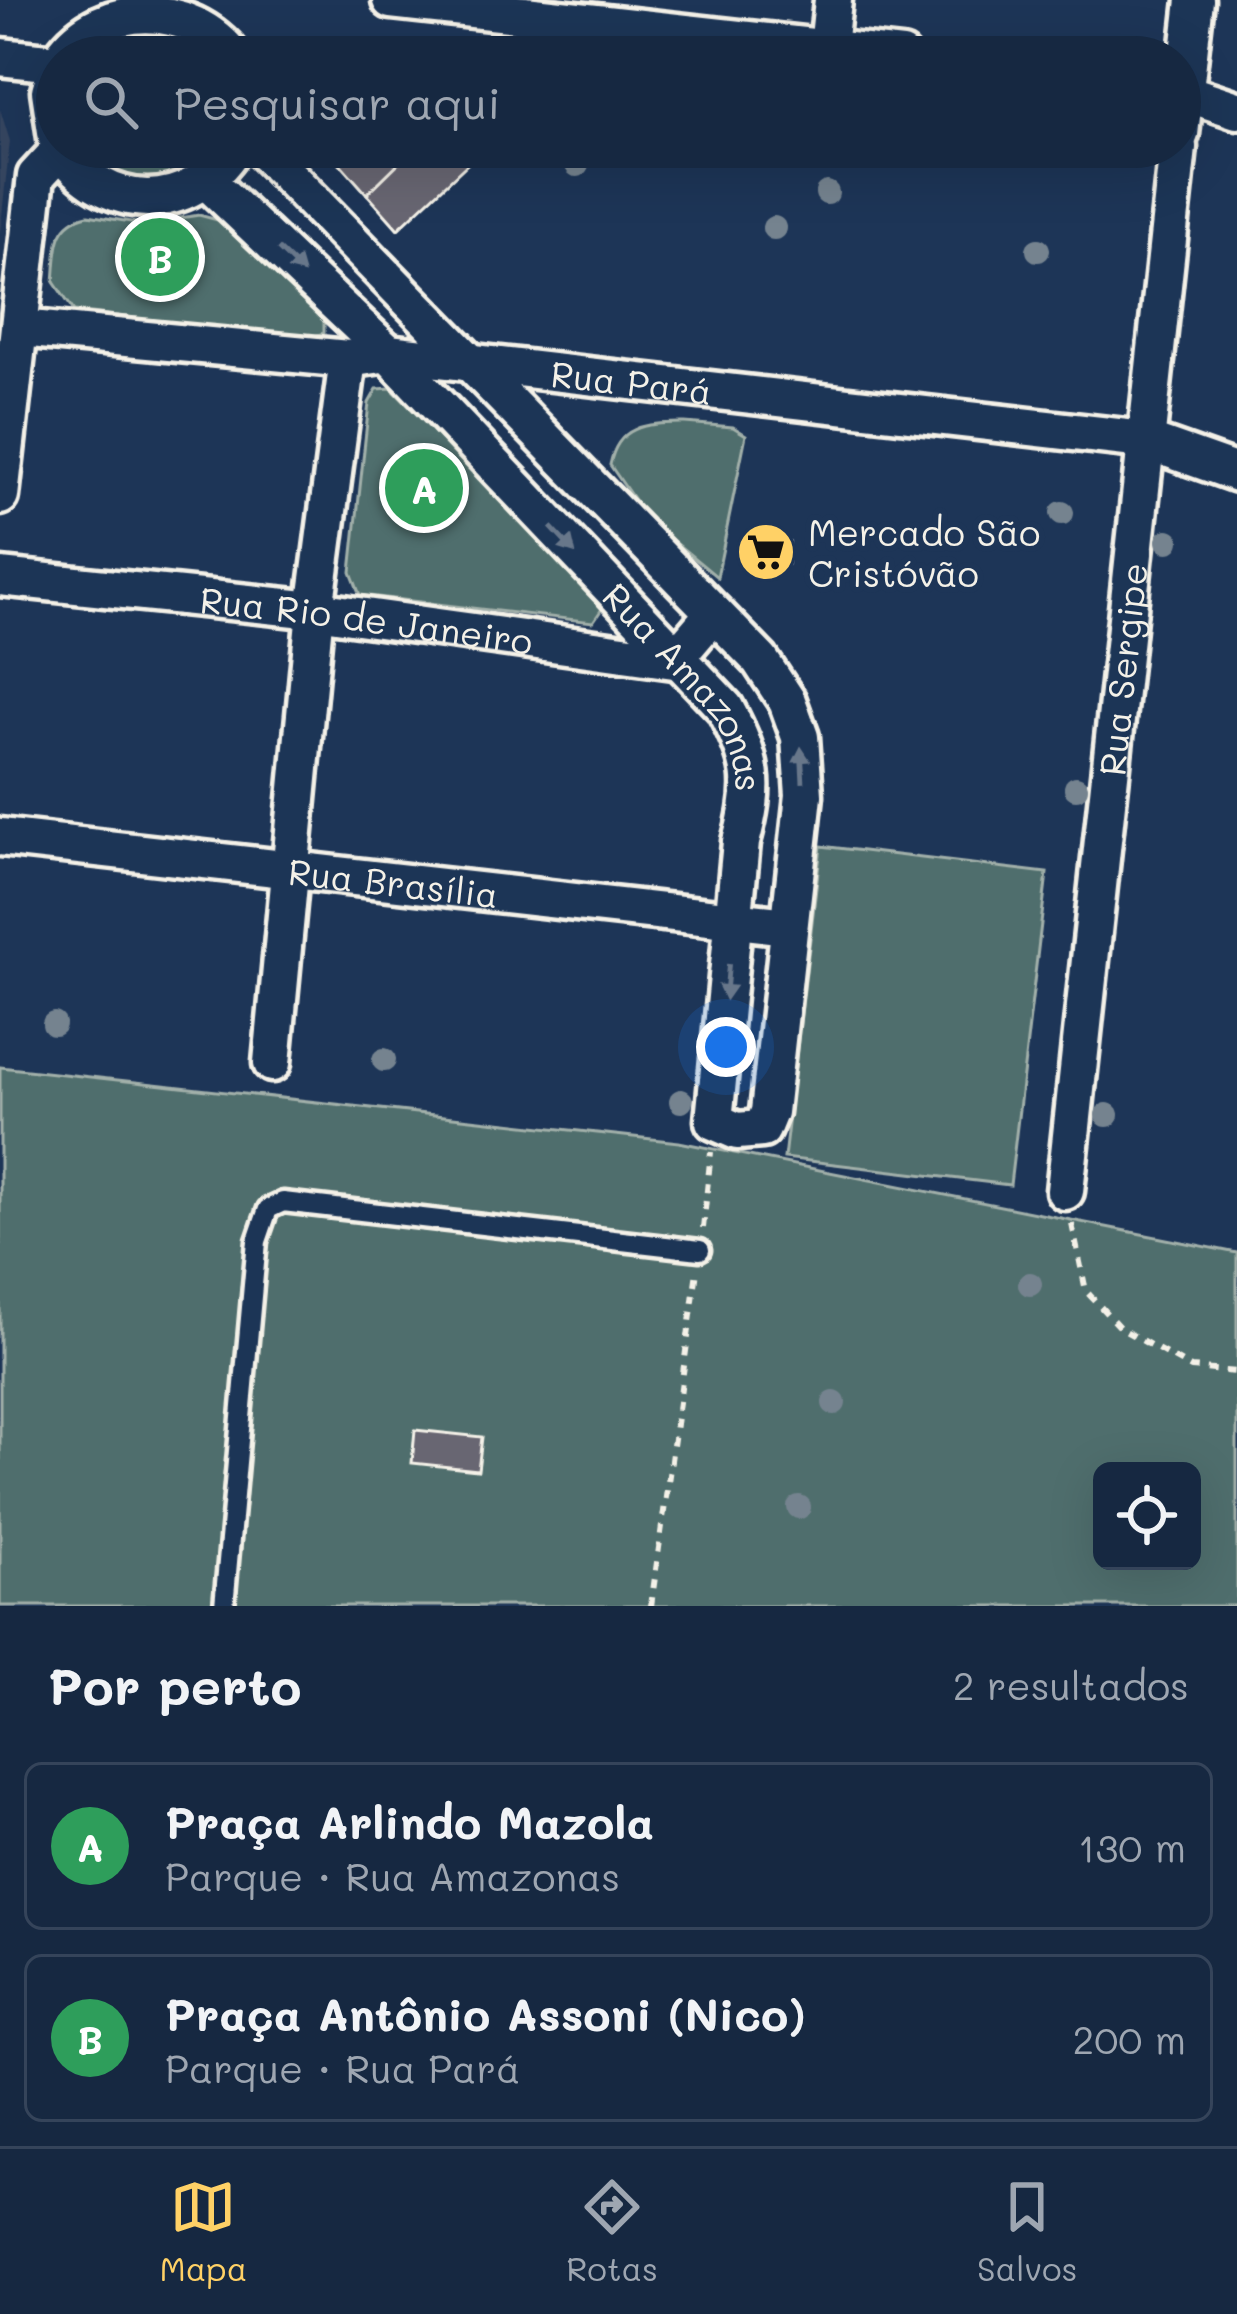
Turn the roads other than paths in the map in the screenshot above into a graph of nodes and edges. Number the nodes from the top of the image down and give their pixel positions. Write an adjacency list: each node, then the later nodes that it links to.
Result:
1 (391, 0): 4 (street)
2 (833, 0): 9 (street)
3 (1195, 0): 10 (street)
4 (470, 4): 8 (street)
5 (188, 8): 6 (street); 7 (street)
6 (79, 36)
7 (214, 36)
8 (730, 36)
9 (829, 36)
10 (1190, 36)
11 (36, 50): 12 (street)
12 (0, 57)
13 (1201, 98): 14 (street)
14 (1237, 110)
15 (42, 168): 21 (street)
16 (79, 168): 20 (street)
17 (216, 168): 20 (street)
18 (281, 168): 24 (street, Rua Amazonas)
19 (1176, 168): 25 (street, Rua Sergipe)
20 (206, 180): 22 (street, Rua Amazonas, one-way to 22)
21 (20, 328): 23 (street, Rua Pará); 27 (street)
22 (388, 352): 23 (street, Rua Pará); 24 (street, Rua Pará); 31 (street, Rua Amazonas, one-way to 31)
23 (348, 359): 29 (street)
24 (470, 361): 25 (street, Rua Pará); 30 (street, Rua Amazonas)
25 (1144, 440): 26 (street, Rua Pará); 39 (street, Rua Sergipe)
26 (1237, 473)
27 (0, 496)
28 (0, 577): 29 (street, Rua Rio de Janeiro)
29 (315, 610): 31 (street, Rua Rio de Janeiro); 35 (street)
30 (714, 613): 31 (street); 34 (street, Rua Amazonas, one-way to 30)
31 (674, 660): 33 (street, Rua Amazonas)
32 (0, 837): 35 (street, Rua Brasília)
33 (740, 842): 34 (street); 36 (street, Rua Amazonas)
34 (800, 852): 37 (street, Rua Amazonas)
35 (291, 869): 36 (street, Rua Brasília); 38 (street)
36 (733, 920): 37 (street, Rua Brasília); 37 (street, Rua Amazonas, one-way to 37)
37 (788, 926)
38 (272, 1063)
39 (1065, 1191)
40 (700, 1250): 41 (lane)
41 (224, 1606)

